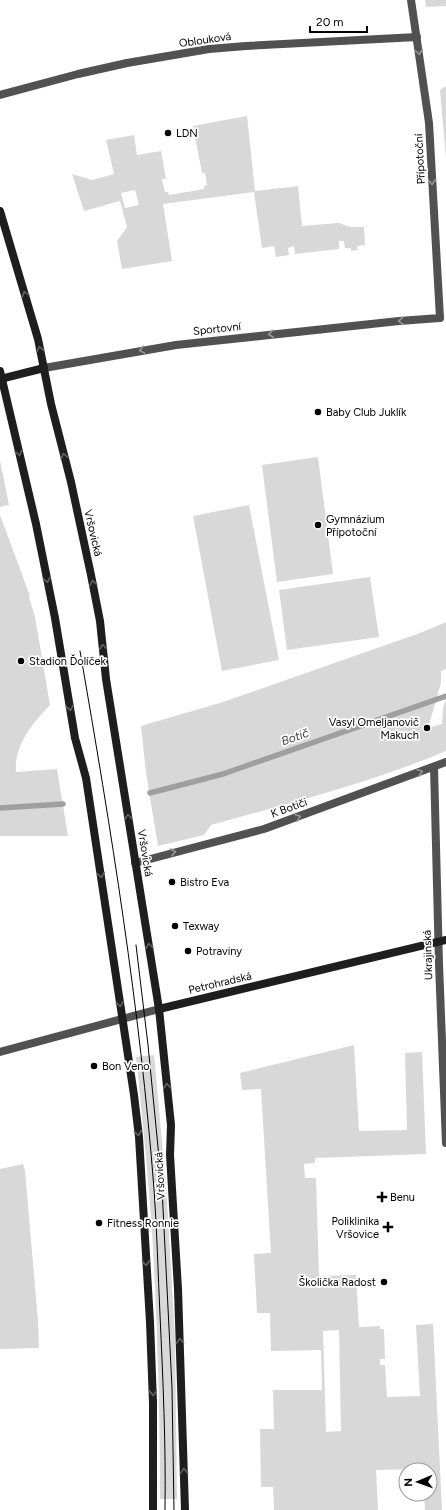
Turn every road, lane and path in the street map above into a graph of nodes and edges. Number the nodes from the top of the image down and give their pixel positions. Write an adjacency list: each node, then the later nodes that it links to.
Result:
1 (411, 0): 2 (street, Přípotoční)
2 (417, 37): 3 (street, Oblouková); 5 (street, Přípotoční, one-way to 5)
3 (0, 95)
4 (0, 211): 6 (main road, Vršovická, one-way to 4)
5 (440, 318): 6 (street, Sportovní, one-way to 6)
6 (44, 368): 7 (main road, Sportovní); 10 (main road, Vršovická, one-way to 6)
7 (1, 376): 13 (main road, Vršovická, one-way to 13)
8 (446, 762): 9 (street, K Botiči)
9 (434, 767): 10 (street, K Botiči, one-way to 9); 11 (street, Ukrajinská)
10 (135, 862): 12 (main road, Vršovická, one-way to 10)
11 (442, 941): 12 (main road, Petrohradská); 15 (street, Ukrajinská)
12 (159, 1009): 13 (street, Petrohradská); 17 (main road, Vršovická, one-way to 12)
13 (123, 1019): 14 (street, Petrohradská); 16 (main road, Vršovická, one-way to 16)
14 (0, 1052)
15 (446, 1143)
16 (153, 1510)
17 (185, 1510)

